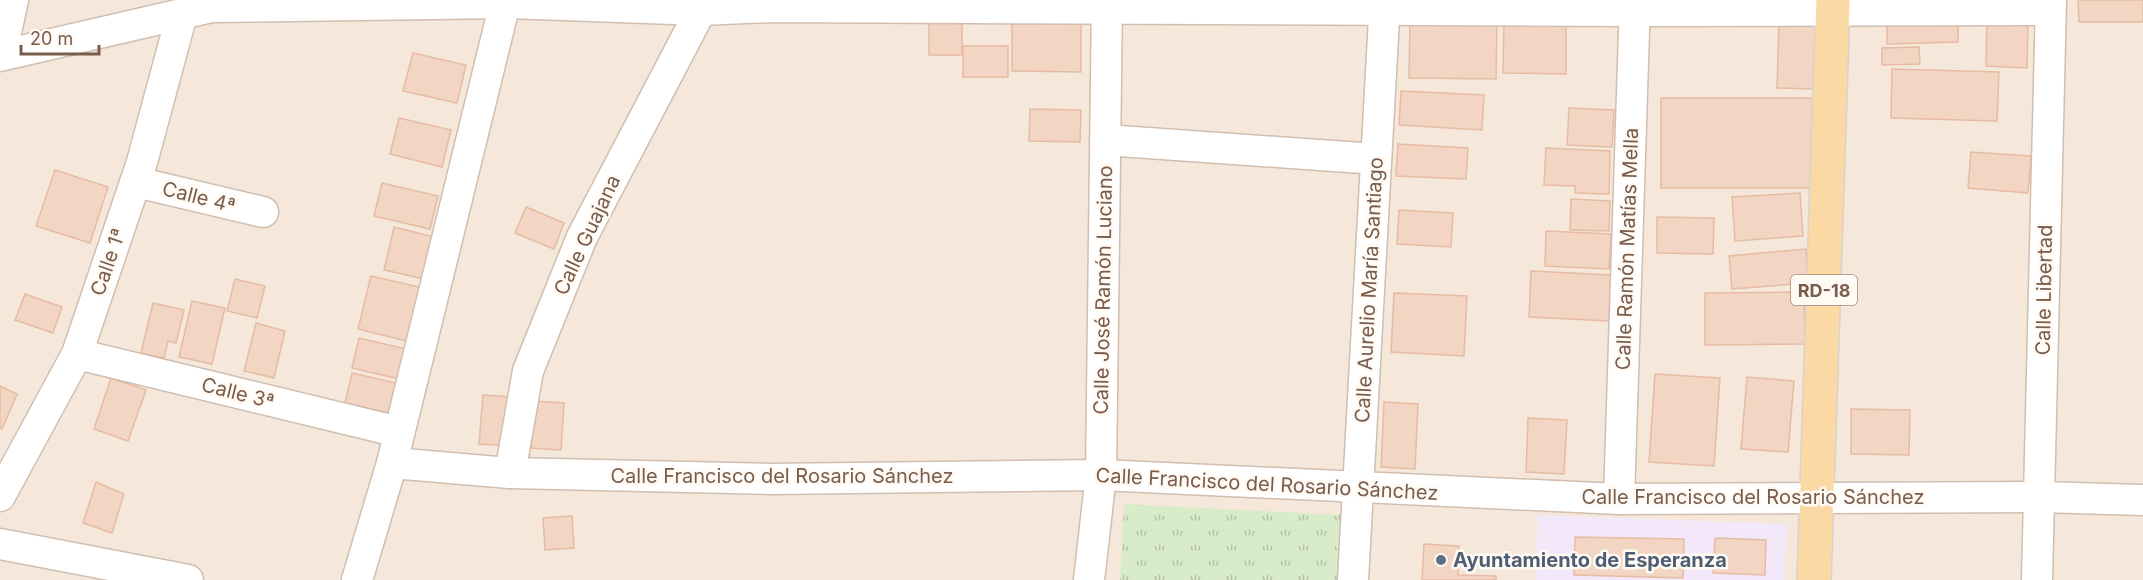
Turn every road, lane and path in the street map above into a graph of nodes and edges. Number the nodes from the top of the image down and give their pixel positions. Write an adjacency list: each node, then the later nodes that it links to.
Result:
1 (13, 0): 11 (street)
2 (400, 2): 3 (street); 10 (street)
3 (505, 3): 9 (street); 17 (street)
4 (1107, 4): 5 (street); 9 (street); 12 (street, Calle José Ramón Luciano)
5 (1385, 4): 8 (street); 13 (street, Calle Aurelio María Santiago)
6 (1833, 5): 7 (street); 8 (street); 25 (main road, RD-18)
7 (2050, 5): 23 (street, Calle Libertad)
8 (1635, 6): 24 (street, Calle Ramón Matías Mella)
9 (701, 10): 19 (street, Calle Guajana)
10 (182, 14): 11 (street); 14 (street, Calle 1ª)
11 (0, 56)
12 (1105, 140): 13 (street); 20 (street, Calle José Ramón Luciano)
13 (1376, 159): 21 (street, Calle Aurelio María Santiago)
14 (136, 182): 15 (street, Calle 4ª); 16 (street, Calle 1ª)
15 (263, 212)
16 (77, 354): 17 (street, Calle 3ª); 22 (street, Calle 1ª)
17 (399, 432): 18 (street)
18 (392, 463): 19 (street, Calle Francisco del Rosario Sánchez); 29 (street)
19 (510, 473): 20 (street, Calle Francisco del Rosario Sánchez)
20 (1101, 475): 21 (street, Calle Francisco del Rosario Sánchez); 30 (street, Calle José Ramón Luciano)
21 (1357, 488): 24 (street, Calle Francisco del Rosario Sánchez); 31 (street, Calle Aurelio María Santiago)
22 (0, 496)
23 (2040, 497): 25 (street, Calle Francisco del Rosario Sánchez); 26 (street, Calle Francisco del Rosario Sánchez); 33 (street, Calle Libertad)
24 (1619, 499): 25 (street, Calle Francisco del Rosario Sánchez)
25 (1816, 499): 32 (main road, RD-18)
26 (2143, 500)
27 (0, 544): 28 (street)
28 (188, 580)
29 (357, 580)
30 (1089, 580)
31 (1353, 580)
32 (1814, 580)
33 (2037, 580)

